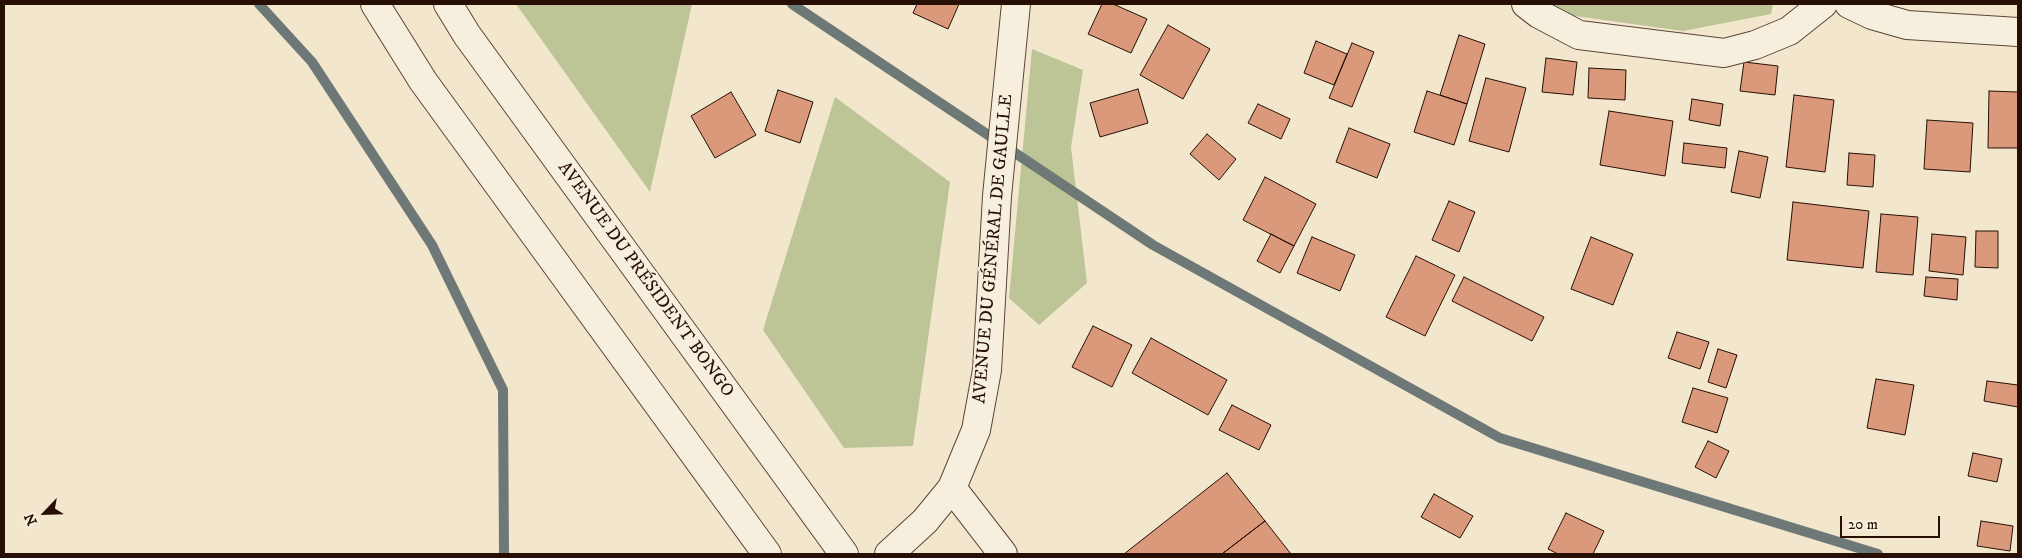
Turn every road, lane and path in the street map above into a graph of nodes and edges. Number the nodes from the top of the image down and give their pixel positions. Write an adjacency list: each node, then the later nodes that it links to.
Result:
1 (375, 4): 10 (street)
2 (448, 4): 11 (street, AVENUE DU PRÉSIDENT BONGO)
3 (1016, 4): 9 (street, AVENUE DU GÉNÉRAL DE GAULLE)
4 (1526, 4): 5 (street)
5 (1823, 4)
6 (1849, 4): 7 (street)
7 (1908, 14): 8 (street)
8 (2018, 32)
9 (952, 488): 12 (street, AVENUE DU GÉNÉRAL DE GAULLE); 13 (street)
10 (767, 554)
11 (844, 554)
12 (889, 554)
13 (1003, 554)

